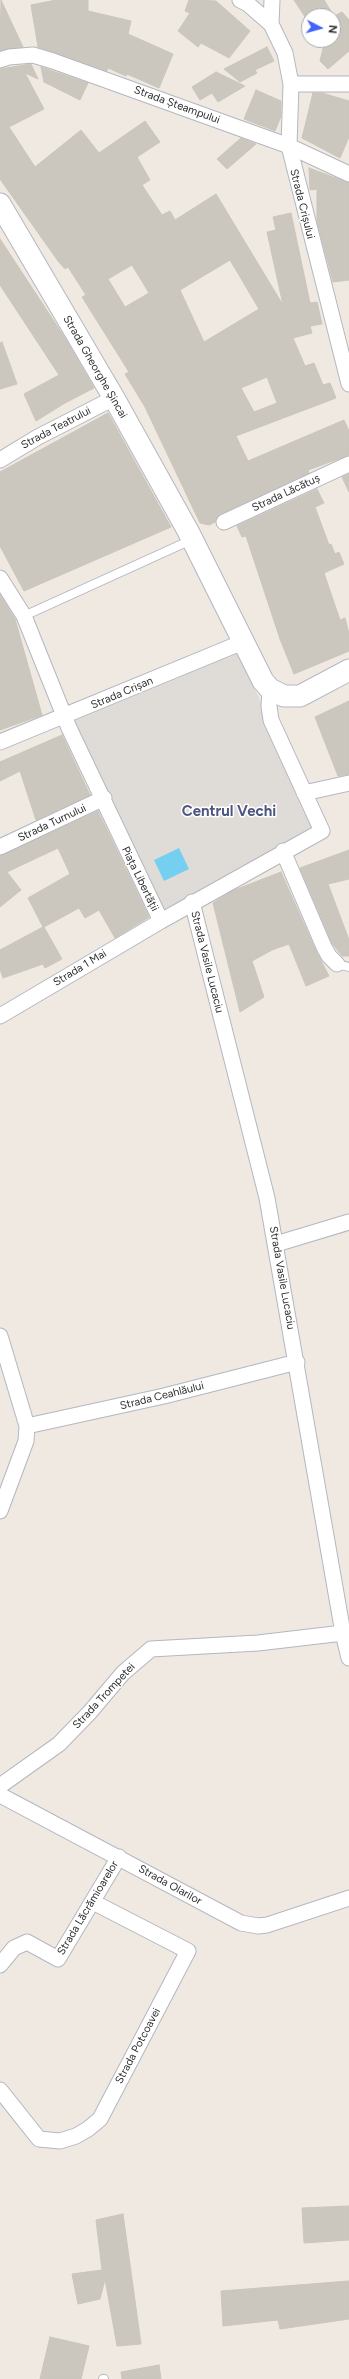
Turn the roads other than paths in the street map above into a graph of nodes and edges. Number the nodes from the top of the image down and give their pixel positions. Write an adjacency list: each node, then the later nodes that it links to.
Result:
1 (240, 0): 3 (street)
2 (272, 0): 3 (street)
3 (271, 24): 5 (street, Strada Crișului)
4 (0, 60): 7 (street, Strada Șteampului)
5 (291, 84): 6 (street); 7 (street, Strada Crișului)
6 (349, 84)
7 (288, 146): 8 (street, Strada Șteampului); 10 (street, Strada Crișului)
8 (349, 174)
9 (0, 204): 11 (main road, Strada Gheorghe Șincai)
10 (349, 384)
11 (114, 398): 12 (street, Strada Teatrului); 15 (main road, Strada Gheorghe Șincai)
12 (0, 460)
13 (349, 464): 14 (street, Strada Lăcătuș)
14 (224, 522)
15 (190, 535): 17 (lane); 18 (main road, Strada Gheorghe Șincai)
16 (0, 578): 17 (street)
17 (24, 616): 21 (street, Piața Libertății)
18 (243, 642): 20 (main road, Strada Gheorghe Șincai); 21 (street, Strada Crișan)
19 (349, 670): 20 (main road)
20 (270, 689): 24 (street, Piața Libertății)
21 (64, 718): 22 (street, Strada Crișan); 25 (street, Piața Libertății)
22 (0, 742)
23 (349, 783): 24 (street)
24 (304, 793): 27 (street, Piața Libertății)
25 (103, 799): 26 (street, Strada Turnului); 29 (street, Piața Libertății)
26 (0, 847)
27 (283, 852): 28 (street, Piața Libertății); 30 (street)
28 (192, 903): 29 (street, Piața Libertății); 33 (street, Strada Vasile Lucaciu)
29 (161, 921): 31 (street, Strada 1 Mai)
30 (343, 965)
31 (0, 1016)
32 (349, 1222): 33 (street)
33 (276, 1244): 35 (street, Strada Vasile Lucaciu)
34 (0, 1336): 36 (street)
35 (297, 1362): 36 (street, Strada Ceahlăului); 38 (street, Strada Vasile Lucaciu)
36 (27, 1426): 37 (street)
37 (0, 1511)
38 (342, 1633): 39 (street, Strada Vasile Lucaciu); 40 (street, Strada Trompetei)
39 (349, 1658)
40 (0, 1786)
41 (0, 1795): 42 (street, Strada Olarilor)
42 (119, 1857): 43 (street, Strada Olarilor); 44 (street, Strada Lăcrămioarelor)
43 (349, 1898)
44 (93, 1902): 45 (street, Strada Lăcrămioarelor); 46 (street, Strada Potcoavei)
45 (0, 1965)
46 (0, 2090)

